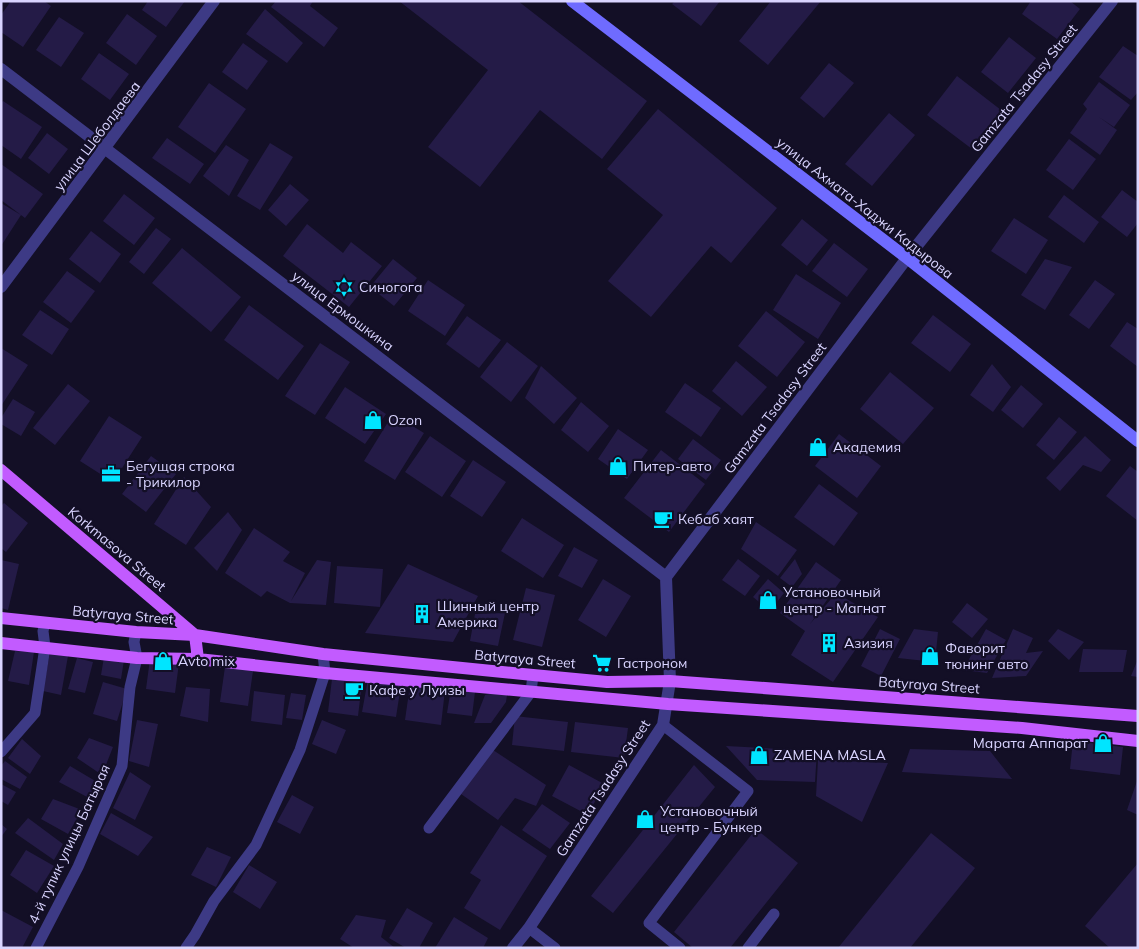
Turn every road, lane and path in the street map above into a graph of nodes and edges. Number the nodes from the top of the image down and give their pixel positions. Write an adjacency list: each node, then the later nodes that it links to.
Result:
1 (214, 1): 5 (street, улица Шеболдаева)
2 (572, 1): 6 (main road, улица Ахмата-Хаджи Кадырова)
3 (1112, 1): 6 (street, Gamzata Tsadasy Street)
4 (1, 69): 5 (street, улица Ермошкина)
5 (106, 150): 7 (street, улица Шеболдаева); 10 (street, улица Ермошкина)
6 (907, 258): 8 (main road, улица Ахмата-Хаджи Кадырова); 10 (street, Gamzata Tsadasy Street)
7 (1, 287)
8 (1138, 441)
9 (1, 470): 14 (main road, Korkmasova Street)
10 (666, 577): 22 (street, Gamzata Tsadasy Street)
11 (1, 618): 12 (main road, Batyraya Street)
12 (45, 623): 13 (main road, Batyraya Street); 16 (lane)
13 (136, 632): 14 (main road, Batyraya Street); 18 (lane, 4-й тупик улицы Батырая)
14 (195, 635): 17 (main road, Batyraya Street); 19 (main road)
15 (1, 643): 16 (main road)
16 (45, 647): 18 (main road); 28 (lane)
17 (322, 654): 20 (lane); 21 (main road, Batyraya Street)
18 (137, 658): 19 (main road); 32 (lane, 4-й тупик улицы Батырая)
19 (198, 659): 20 (main road)
20 (325, 673): 23 (main road); 33 (lane)
21 (533, 676): 22 (main road, Batyraya Street); 23 (lane)
22 (670, 681): 24 (street, Gamzata Tsadasy Street); 25 (main road, Batyraya Street)
23 (531, 692): 24 (main road); 29 (lane)
24 (668, 704): 26 (street, Gamzata Tsadasy Street); 27 (main road)
25 (1138, 716)
26 (663, 725): 31 (street, Gamzata Tsadasy Street); 36 (lane)
27 (1138, 740)
28 (1, 752)
29 (429, 828)
30 (774, 914): 37 (lane)
31 (528, 928): 34 (street, Gamzata Tsadasy Street); 35 (lane)
32 (36, 948)
33 (186, 948)
34 (513, 948)
35 (555, 948)
36 (680, 948)
37 (748, 948)

